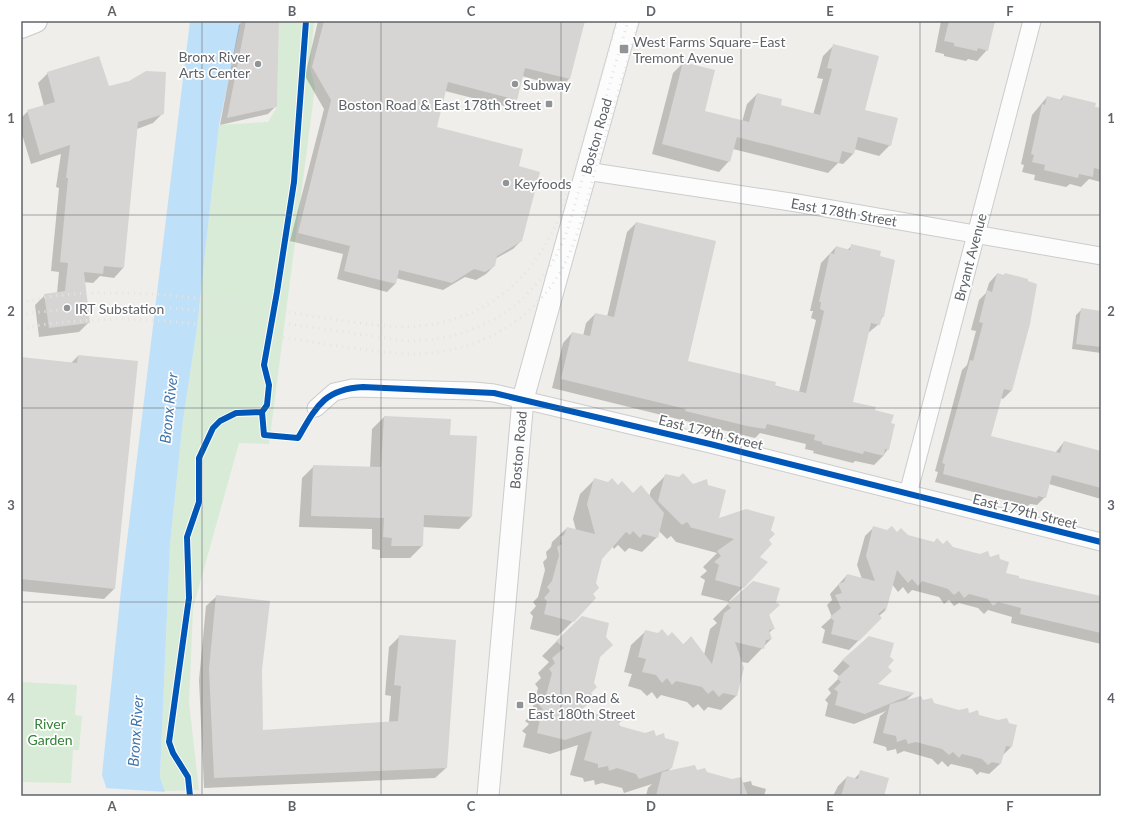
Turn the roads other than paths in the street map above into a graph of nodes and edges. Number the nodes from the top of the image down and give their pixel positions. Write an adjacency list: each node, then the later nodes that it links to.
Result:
1 (36, 21): 4 (main road)
2 (628, 21): 5 (street, Boston Road)
3 (1032, 21): 6 (street, Bryant Avenue)
4 (21, 27)
5 (586, 171): 6 (street, East 178th Street); 8 (street, Boston Road)
6 (976, 234): 7 (street, East 178th Street); 10 (street, Bryant Avenue)
7 (1101, 256)
8 (523, 400): 9 (street, East 179th Street); 10 (street, East 179th Street); 12 (street, Boston Road)
9 (316, 408)
10 (908, 494): 11 (street, East 179th Street)
11 (1101, 542)
12 (488, 796)

